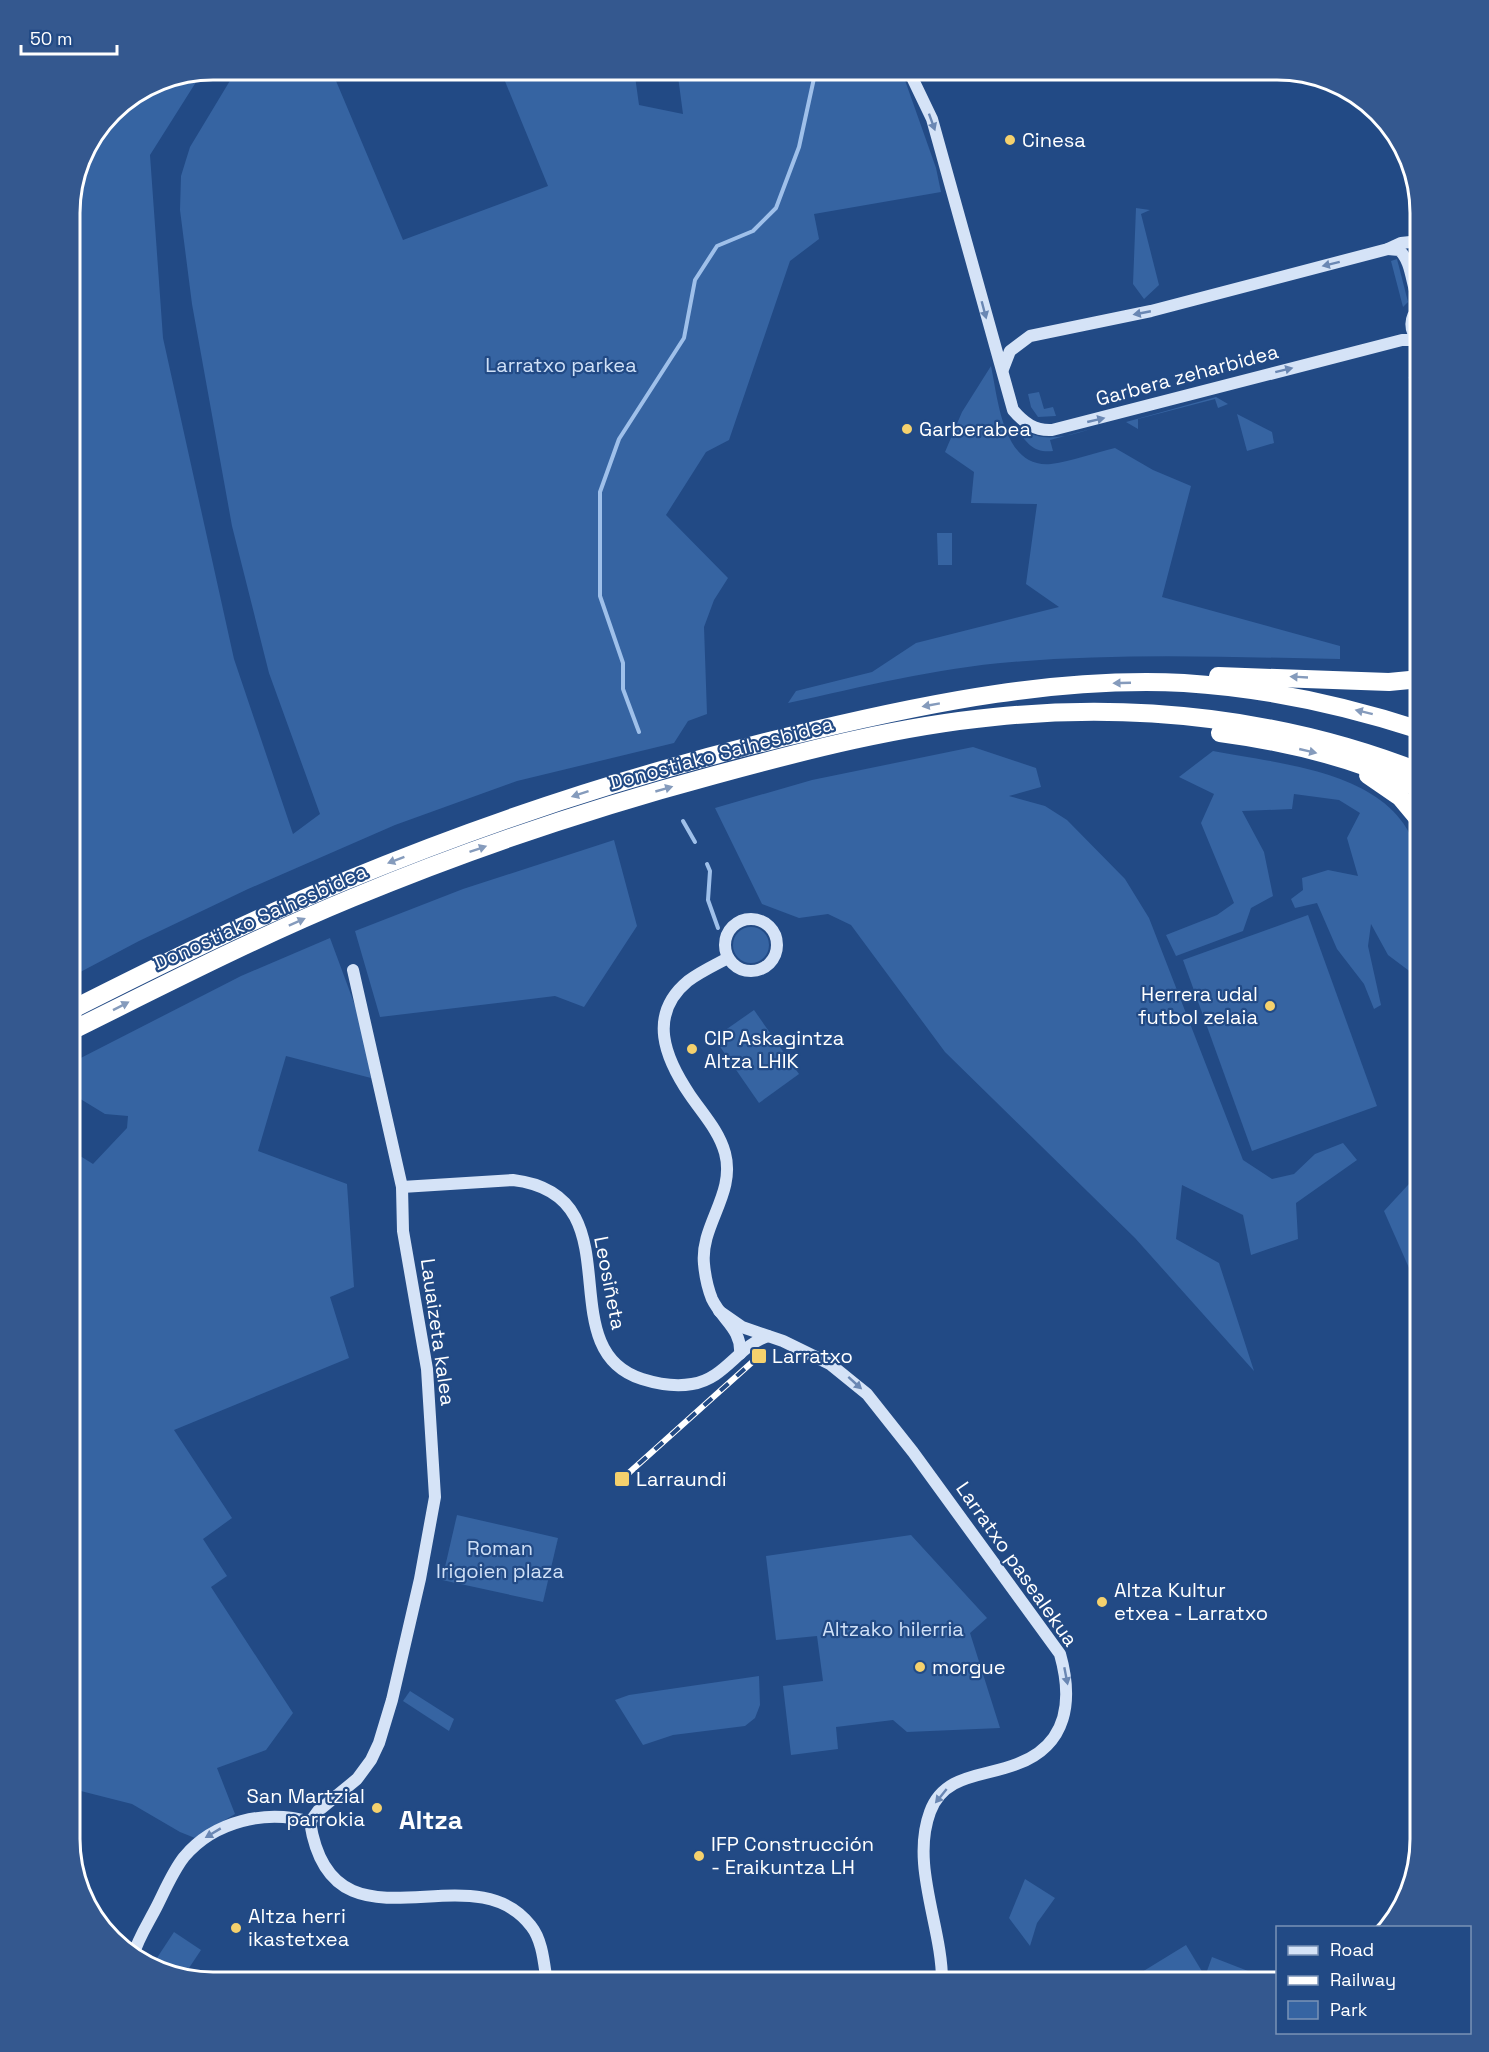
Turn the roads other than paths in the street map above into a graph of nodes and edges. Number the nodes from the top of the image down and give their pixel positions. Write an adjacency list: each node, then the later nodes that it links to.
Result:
1 (913, 80): 6 (street, Garbera zeharbidea, one-way to 6)
2 (1410, 242): 3 (street)
3 (1388, 249): 4 (street); 6 (street, one-way to 6)
4 (1410, 276)
5 (1410, 342): 6 (street, Garbera zeharbidea, one-way to 5)
6 (1003, 369)
7 (1410, 681): 8 (highway)
8 (1389, 682): 9 (highway, one-way to 9); 10 (highway)
9 (1181, 683): 12 (highway, Donostiako Saihesbidea, one-way to 9); 19 (highway, Donostiako Saihesbidea, one-way to 19)
10 (1410, 685)
11 (1120, 712): 13 (highway, one-way to 13); 14 (highway, Donostiako Saihesbidea); 20 (highway, Donostiako Saihesbidea, one-way to 11)
12 (1410, 727)
13 (1341, 758): 15 (highway); 16 (highway)
14 (1410, 769)
15 (1410, 785)
16 (1410, 809)
17 (728, 958): 17 (street); 22 (street)
18 (353, 970): 21 (street, Lauaizeta kalea)
19 (80, 1006)
20 (80, 1027)
21 (402, 1187): 26 (street, Leosiñeta); 27 (street, Lauaizeta kalea)
22 (706, 1275): 23 (street); 24 (street)
23 (719, 1311): 24 (street, Larratxo pasealekua); 26 (street)
24 (747, 1329): 25 (street, Larratxo pasealekua); 26 (street)
25 (768, 1336): 26 (street, Leosiñeta); 30 (street, Larratxo pasealekua, one-way to 30)
26 (740, 1354)
27 (310, 1822): 28 (street, one-way to 28); 29 (street)
28 (137, 1948)
29 (545, 1972)
30 (940, 1972)

